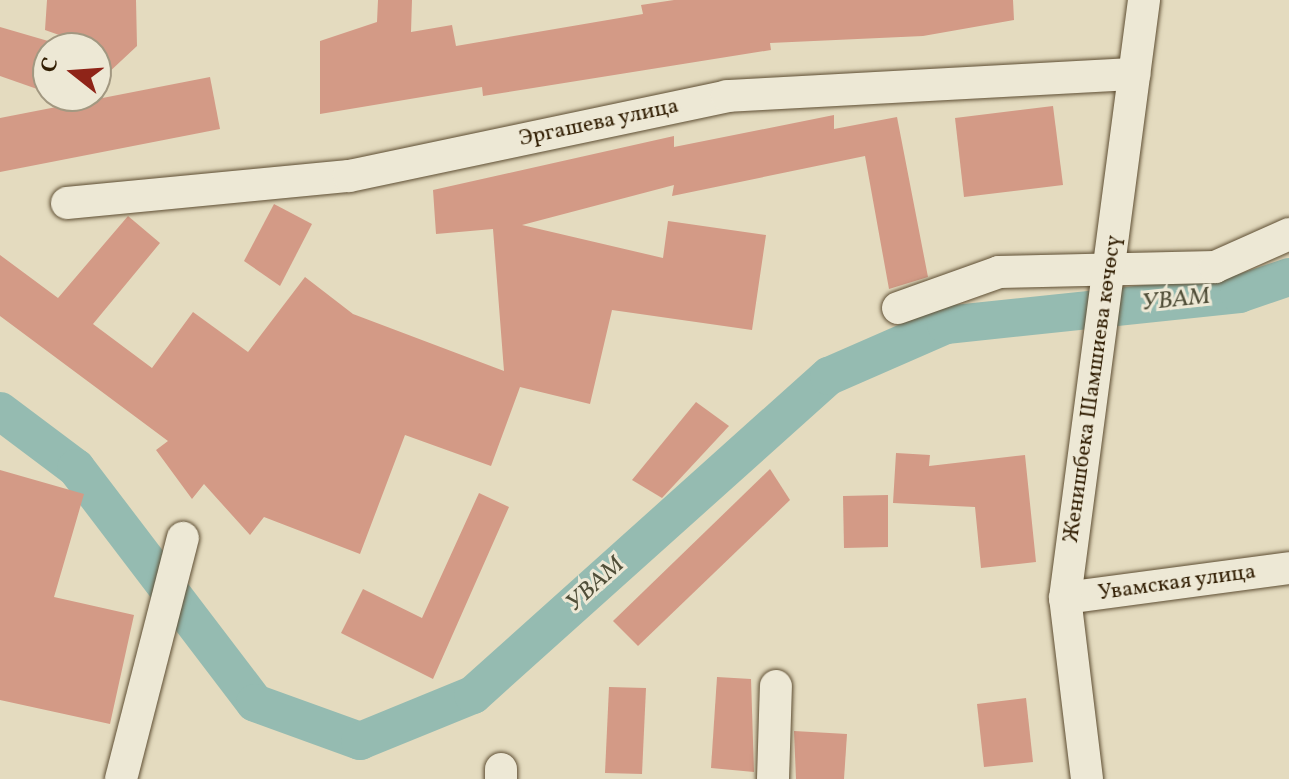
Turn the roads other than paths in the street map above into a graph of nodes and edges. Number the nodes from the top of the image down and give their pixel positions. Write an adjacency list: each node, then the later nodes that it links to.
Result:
1 (1144, 0): 2 (street, Женишбека Шамшиева көчөсү)
2 (1134, 74): 3 (street, Эргашева улица); 5 (street, Женишбека Шамшиева көчөсү)
3 (67, 203)
4 (1289, 234): 5 (street)
5 (1110, 272): 6 (street); 9 (street, Женишбека Шамшиева көчөсү)
6 (898, 308)
7 (183, 538): 11 (street)
8 (1289, 568): 9 (street, Увамская улица)
9 (1065, 598): 13 (street, Женишбека Шамшиева көчөсү)
10 (776, 686): 12 (street)
11 (121, 779)
12 (773, 779)
13 (1087, 779)

